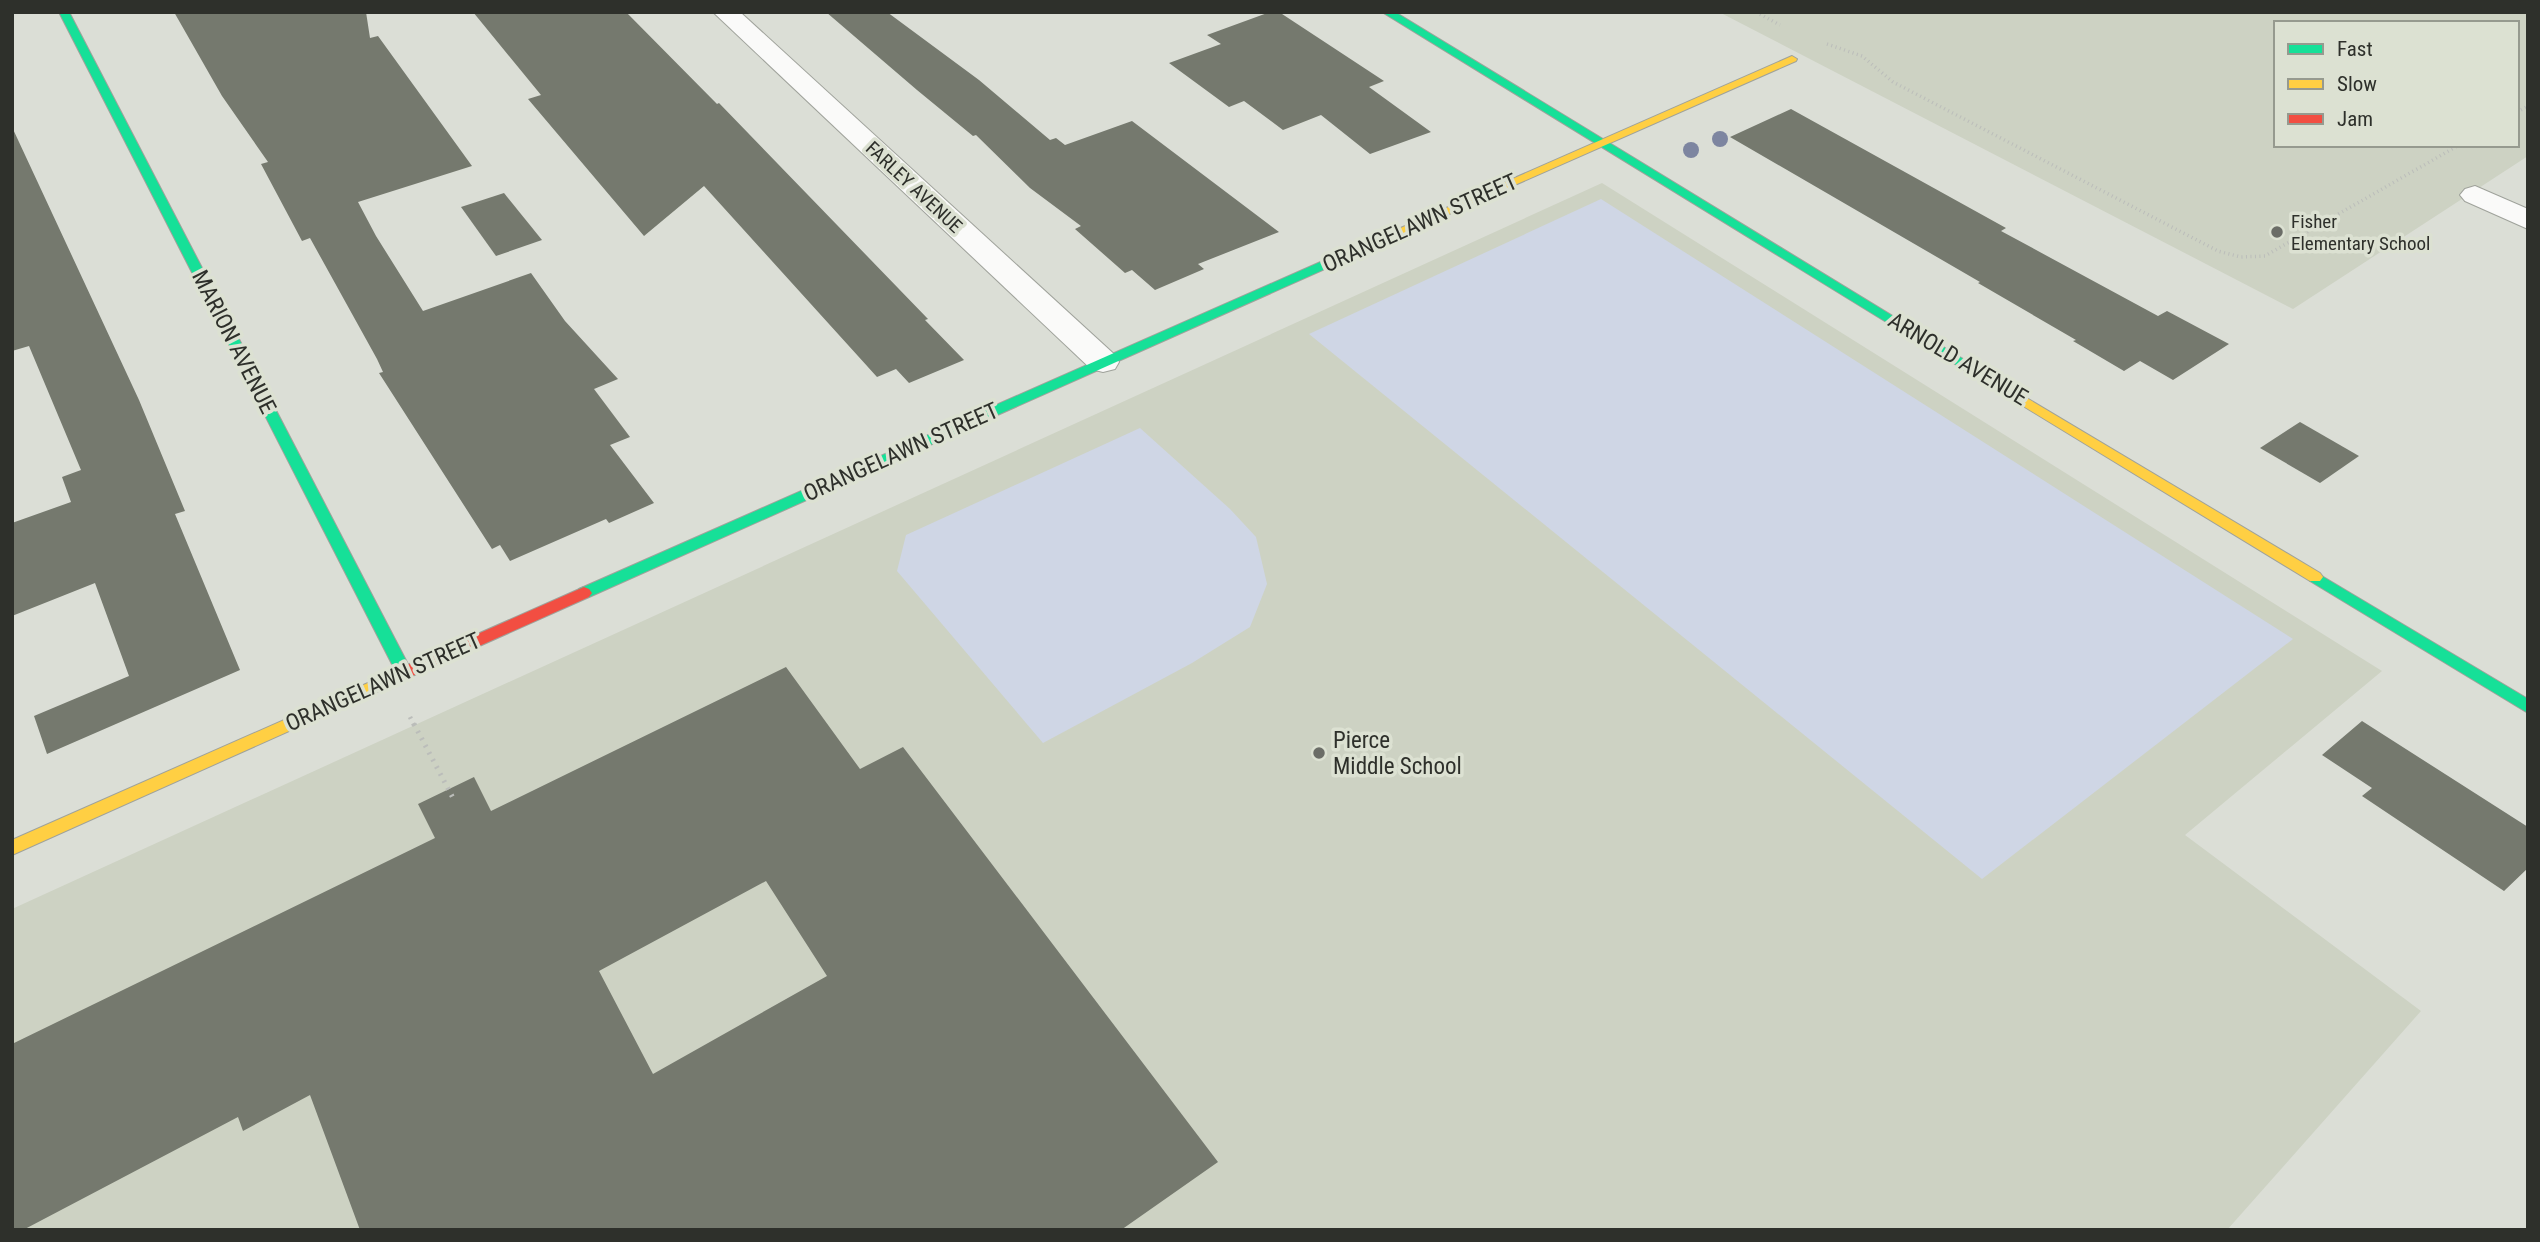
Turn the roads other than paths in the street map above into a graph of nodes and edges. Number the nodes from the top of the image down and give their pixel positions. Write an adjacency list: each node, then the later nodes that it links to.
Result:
1 (64, 12): 9 (street, MARION AVENUE)
2 (725, 12): 8 (street, FARLEY AVENUE)
3 (1387, 12): 5 (street, ARNOLD AVENUE)
4 (1793, 59): 5 (street, ORANGELAWN STREET)
5 (1602, 143): 8 (street, ORANGELAWN STREET); 10 (street, ARNOLD AVENUE)
6 (2475, 195): 7 (street)
7 (2528, 220)
8 (1103, 362): 9 (street, ORANGELAWN STREET)
9 (404, 672): 11 (street, ORANGELAWN STREET)
10 (2528, 707)
11 (12, 848)

